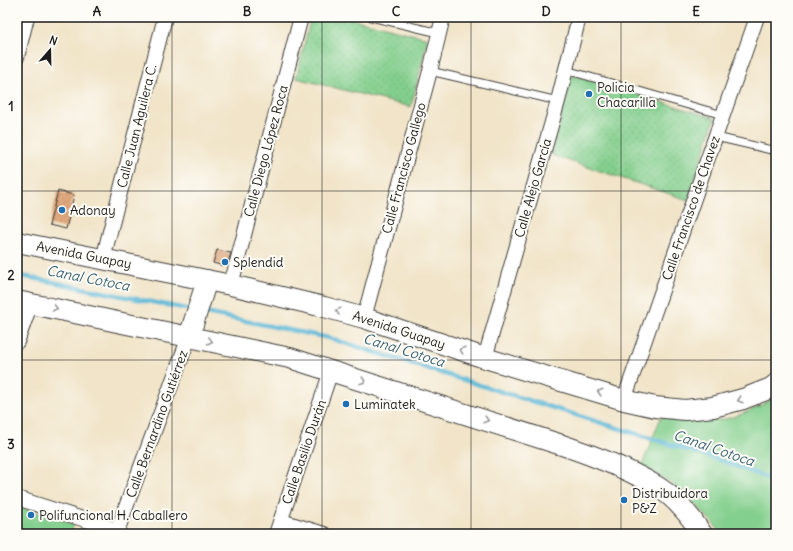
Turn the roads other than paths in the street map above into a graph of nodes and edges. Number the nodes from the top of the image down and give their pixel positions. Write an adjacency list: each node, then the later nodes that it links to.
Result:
1 (27, 17): 9 (street)
2 (165, 17): 17 (street, Calle Juan Aguilera C.)
3 (301, 17): 18 (street, Calle Diego López Roca)
4 (371, 17): 8 (lane)
5 (442, 17): 8 (street, Calle Francisco Gallego)
6 (580, 17): 10 (street, Calle Alejo García)
7 (757, 17): 13 (street, Calle Francisco de Chavez)
8 (439, 33): 11 (street, Calle Francisco Gallego)
9 (17, 57)
10 (566, 70): 12 (street, Calle Alejo García); 13 (lane)
11 (430, 71): 12 (lane); 21 (street, Calle Francisco Gallego)
12 (558, 101): 24 (street, Calle Alejo García)
13 (723, 115): 14 (street, Calle Francisco de Chavez)
14 (716, 137): 15 (lane); 27 (street, Calle Francisco de Chavez)
15 (776, 150)
16 (17, 242): 17 (main road, Avenida Guapay)
17 (103, 258): 19 (main road, Avenida Guapay)
18 (231, 285): 19 (main road, Avenida Guapay); 21 (main road, Avenida Guapay, one-way to 18)
19 (205, 288): 22 (main road)
20 (24, 302): 22 (main road, one-way to 22); 23 (street)
21 (364, 318): 24 (main road, Avenida Guapay, one-way to 21)
22 (192, 330): 25 (main road, one-way to 25); 30 (street, Calle Bernardino Gutiérrez)
23 (17, 342)
24 (485, 358): 27 (main road, Avenida Guapay, one-way to 24)
25 (331, 371): 29 (street, Calle Basilio Durán); 33 (main road, one-way to 33)
26 (776, 384): 27 (main road, Avenida Guapay, one-way to 27)
27 (624, 400)
28 (17, 498): 30 (street)
29 (281, 521): 31 (street, Calle Basilio Durán); 32 (street)
30 (117, 532)
31 (276, 534)
32 (324, 534)
33 (702, 534)

